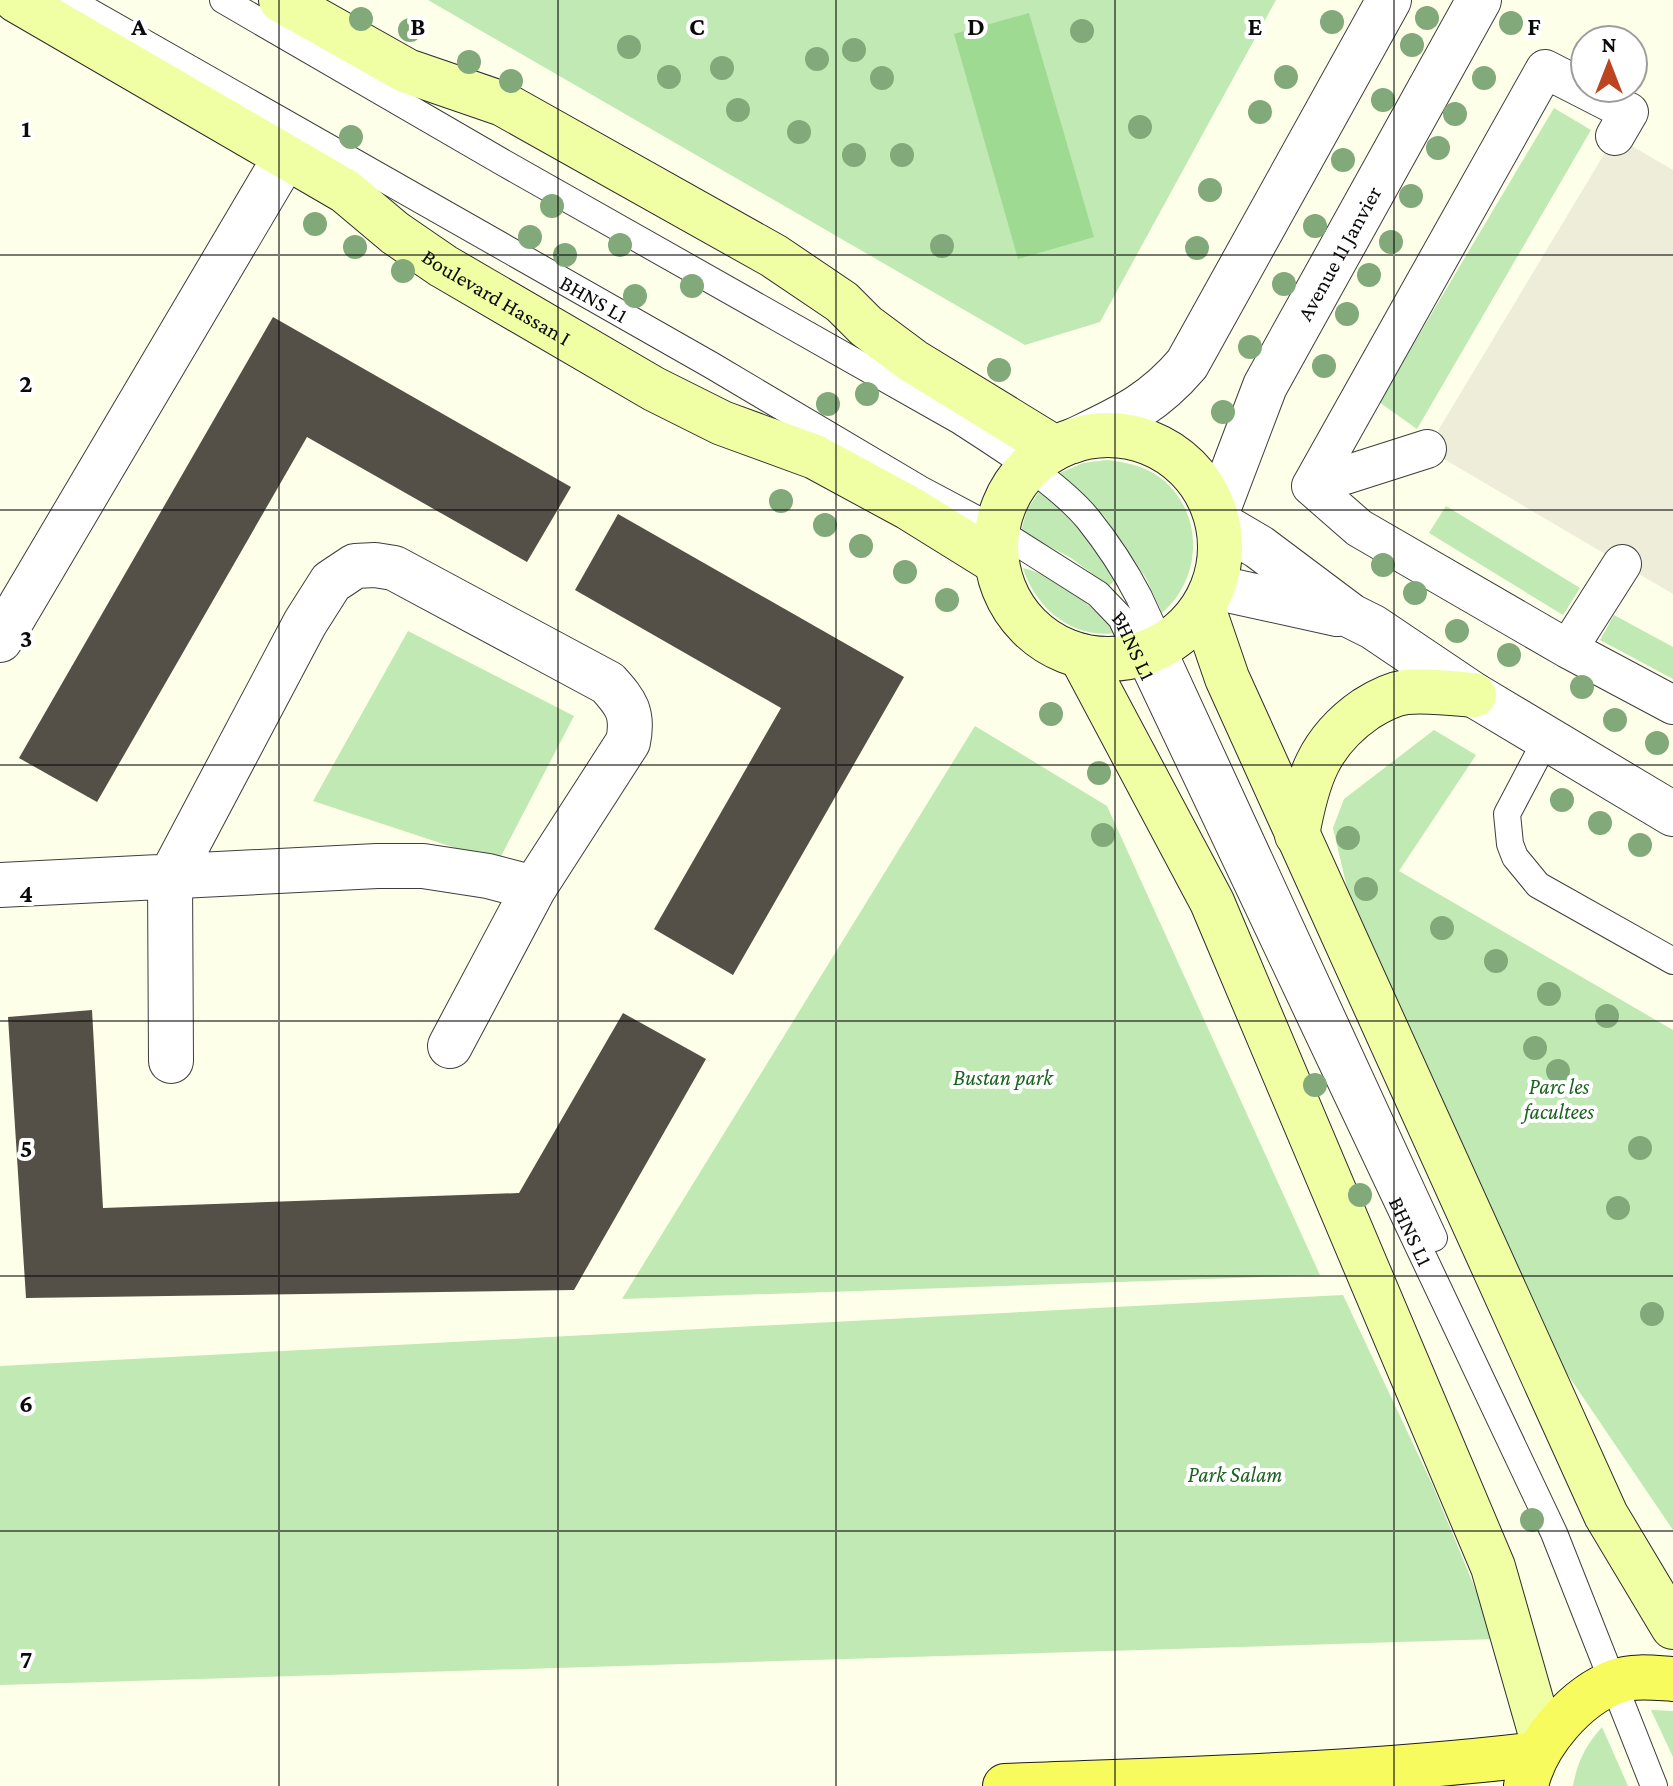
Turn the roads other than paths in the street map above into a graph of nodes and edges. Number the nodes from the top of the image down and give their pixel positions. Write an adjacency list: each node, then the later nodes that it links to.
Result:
1 (16, 0): 8 (main road, Boulevard Hassan I)
2 (69, 0): 13 (lane, BHNS L1)
3 (223, 0): 10 (lane, BHNS L1)
4 (281, 0): 10 (main road)
5 (1389, 0): 10 (street)
6 (1479, 0): 12 (street, Avenue 11 Janvier)
7 (1615, 136): 11 (street)
8 (286, 156): 13 (main road, Boulevard Hassan I); 15 (street)
9 (1427, 449): 11 (street)
10 (1052, 452): 12 (main road); 13 (main road); 20 (lane, BHNS L1)
11 (1311, 486): 19 (street)
12 (1217, 519): 16 (main road); 17 (street)
13 (997, 546): 20 (lane, BHNS L1); 21 (main road)
14 (1622, 564): 19 (street)
15 (13, 588): 18 (street)
16 (1208, 598): 17 (street); 20 (main road); 26 (main road)
17 (1351, 616): 22 (street)
18 (0, 640)
19 (1568, 649): 23 (street)
20 (1149, 650): 21 (main road); 35 (lane, BHNS L1)
21 (1081, 656): 36 (main road)
22 (1474, 695): 24 (street); 26 (main road)
23 (1673, 705)
24 (1547, 738): 25 (street); 30 (lane)
25 (1673, 814)
26 (1297, 835): 33 (main road)
27 (170, 878): 28 (street); 29 (street); 29 (street); 32 (street)
28 (0, 885)
29 (534, 888): 31 (street)
30 (1673, 961)
31 (450, 1046)
32 (171, 1061)
33 (1673, 1627)
34 (1673, 1679): 35 (main road)
35 (1621, 1680): 36 (main road); 38 (lane, BHNS L1); 39 (lane, BHNS L1)
36 (1536, 1761): 37 (main road)
37 (1005, 1786)
38 (1654, 1786)
39 (1666, 1786)

